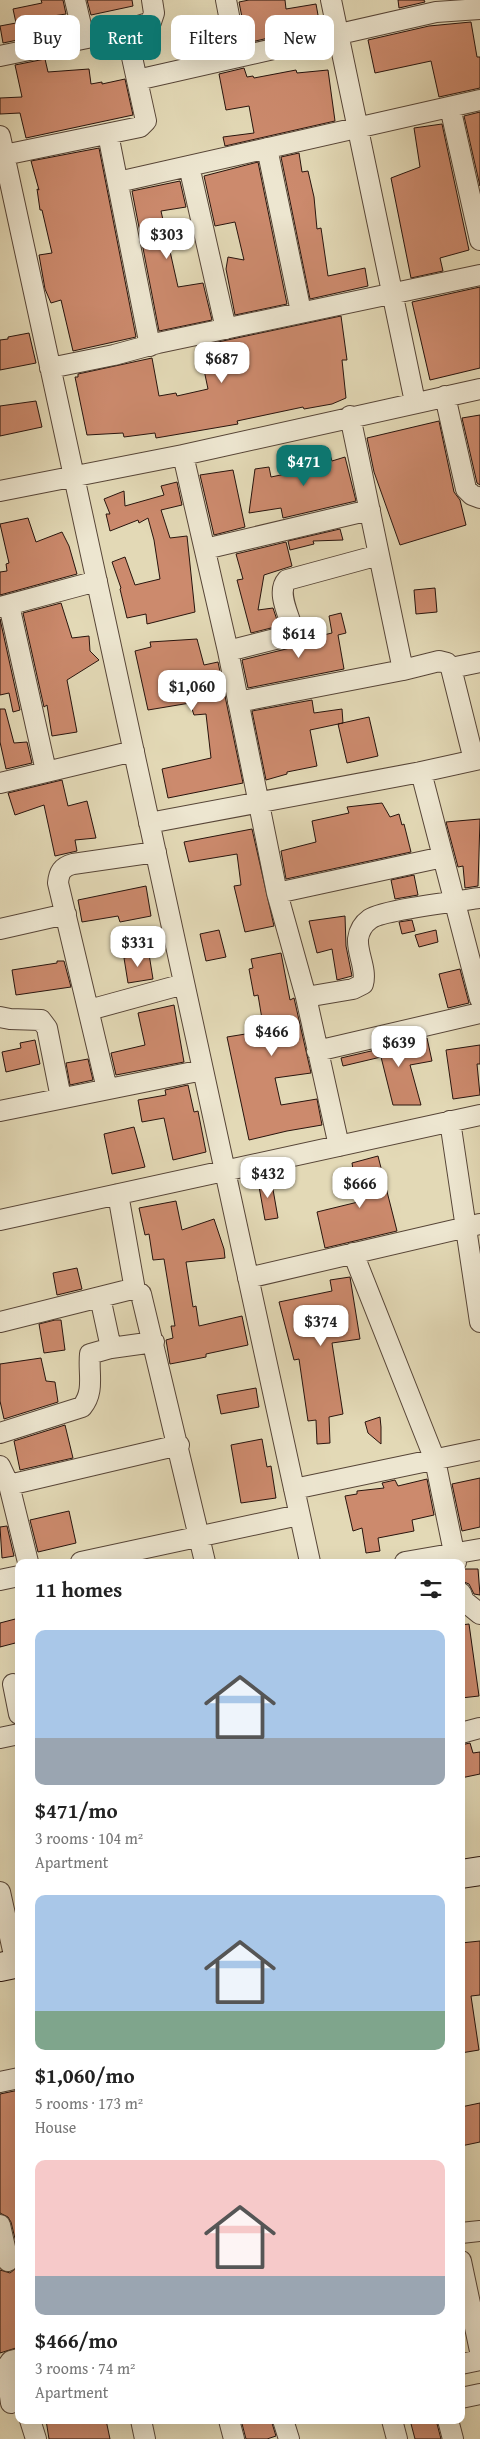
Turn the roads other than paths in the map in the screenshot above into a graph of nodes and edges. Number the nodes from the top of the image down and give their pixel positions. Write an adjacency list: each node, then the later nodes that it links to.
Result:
1 (75, 0): 11 (street)
2 (152, 0): 7 (street)
3 (226, 0): 8 (street)
4 (330, 0): 9 (street)
5 (434, 6): 6 (street); 9 (street)
6 (480, 9)
7 (153, 15)
8 (229, 15)
9 (338, 35): 12 (street); 19 (street)
10 (90, 37): 11 (street)
11 (84, 38): 13 (street)
12 (255, 53)
13 (0, 56)
14 (133, 60): 16 (street)
15 (224, 60): 16 (street)
16 (137, 80): 20 (street)
17 (480, 100): 18 (street)
18 (450, 107): 19 (street); 26 (street)
19 (358, 128): 22 (street); 28 (street)
20 (108, 134): 23 (street); 25 (street)
21 (0, 136): 23 (street)
22 (267, 148): 24 (street); 29 (street)
23 (4, 156): 32 (street)
24 (189, 166): 25 (street); 30 (street)
25 (118, 182): 31 (street)
26 (480, 240)
27 (480, 275): 28 (street)
28 (393, 292): 29 (street); 35 (street)
29 (302, 312): 30 (street)
30 (226, 329): 31 (street)
31 (150, 346): 32 (street)
32 (50, 368): 38 (street)
33 (480, 389): 34 (street)
34 (445, 396): 35 (street); 40 (street)
35 (415, 402): 36 (street)
36 (350, 416): 37 (street); 41 (street)
37 (183, 455): 38 (street); 42 (street)
38 (74, 476): 39 (street); 44 (street)
39 (0, 491)
40 (480, 498)
41 (370, 510): 42 (street); 43 (street)
42 (205, 549): 46 (street)
43 (379, 555): 46 (street); 49 (street)
44 (97, 581): 45 (street); 51 (street)
45 (4, 606): 53 (street)
46 (228, 651): 50 (street)
47 (480, 662): 48 (street)
48 (451, 668): 49 (street); 52 (street)
49 (403, 670): 50 (street)
50 (238, 702): 56 (street)
51 (134, 751): 53 (street); 57 (street)
52 (477, 759): 54 (street)
53 (46, 771): 55 (street)
54 (421, 772): 56 (street); 59 (street)
55 (0, 782)
56 (259, 803): 57 (street); 60 (street)
57 (149, 823): 58 (street)
58 (156, 852): 63 (street); 65 (street)
59 (443, 857): 60 (street); 62 (street)
60 (277, 893): 66 (street)
61 (480, 898): 62 (street)
62 (455, 902): 66 (street); 67 (street)
63 (66, 914): 64 (street); 68 (street)
64 (0, 929)
65 (184, 984): 68 (street); 72 (street)
66 (306, 997): 71 (street)
67 (480, 999)
68 (89, 1010): 73 (street)
69 (480, 1013): 71 (street)
70 (0, 1017): 74 (street)
71 (317, 1051): 78 (street)
72 (203, 1070): 73 (street); 79 (street)
73 (106, 1089): 74 (street)
74 (61, 1098): 75 (street)
75 (0, 1111)
76 (480, 1115): 77 (street)
77 (450, 1121): 78 (street); 82 (street)
78 (339, 1146): 79 (street)
79 (225, 1171): 80 (street); 84 (street)
80 (118, 1194): 81 (street); 85 (street)
81 (0, 1220)
82 (472, 1226): 83 (street); 88 (street)
83 (353, 1253): 84 (street); 94 (street)
84 (248, 1278): 97 (street)
85 (135, 1290): 86 (street); 89 (street)
86 (100, 1297): 87 (street); 90 (street)
87 (0, 1322)
88 (480, 1322)
89 (154, 1342): 90 (street); 92 (street)
90 (111, 1348): 91 (street)
91 (0, 1433)
92 (178, 1445): 96 (street); 99 (street)
93 (480, 1450): 94 (street)
94 (435, 1460): 97 (street); 101 (street)
95 (0, 1466): 96 (street)
96 (9, 1485): 102 (street)
97 (294, 1489): 98 (street)
98 (299, 1515): 99 (street); 105 (street)
99 (200, 1536): 103 (street); 104 (street)
100 (480, 1549): 101 (street)
101 (455, 1558)
102 (27, 1559)
103 (95, 1559)
104 (205, 1559)
105 (309, 1559)
106 (15, 1577): 107 (street)
107 (0, 1580)
108 (465, 1602): 109 (street)
109 (480, 1614)
110 (11, 1680): 111 (street)
111 (15, 1697)
112 (480, 1728): 113 (street)
113 (465, 1732)
114 (15, 1735): 115 (street)
115 (0, 1738)
116 (480, 1871): 117 (main road)
117 (465, 1873)
118 (0, 1892): 119 (street)
119 (11, 1965)
120 (15, 2079): 121 (street)
121 (0, 2082)
122 (0, 2225): 125 (street)
123 (480, 2231): 124 (street)
124 (465, 2233)
125 (9, 2261)
126 (465, 2281): 127 (street)
127 (480, 2351)
128 (15, 2360): 133 (street)
129 (480, 2360): 130 (street)
130 (465, 2363)
131 (480, 2394): 132 (street)
132 (465, 2397)
133 (10, 2405)
134 (31, 2424): 140 (street)
135 (141, 2424): 141 (street)
136 (230, 2424): 142 (street)
137 (284, 2424): 143 (street)
138 (393, 2424): 144 (street)
139 (449, 2424): 145 (street)
140 (36, 2439)
141 (144, 2439)
142 (234, 2439)
143 (289, 2439)
144 (397, 2439)
145 (453, 2439)

